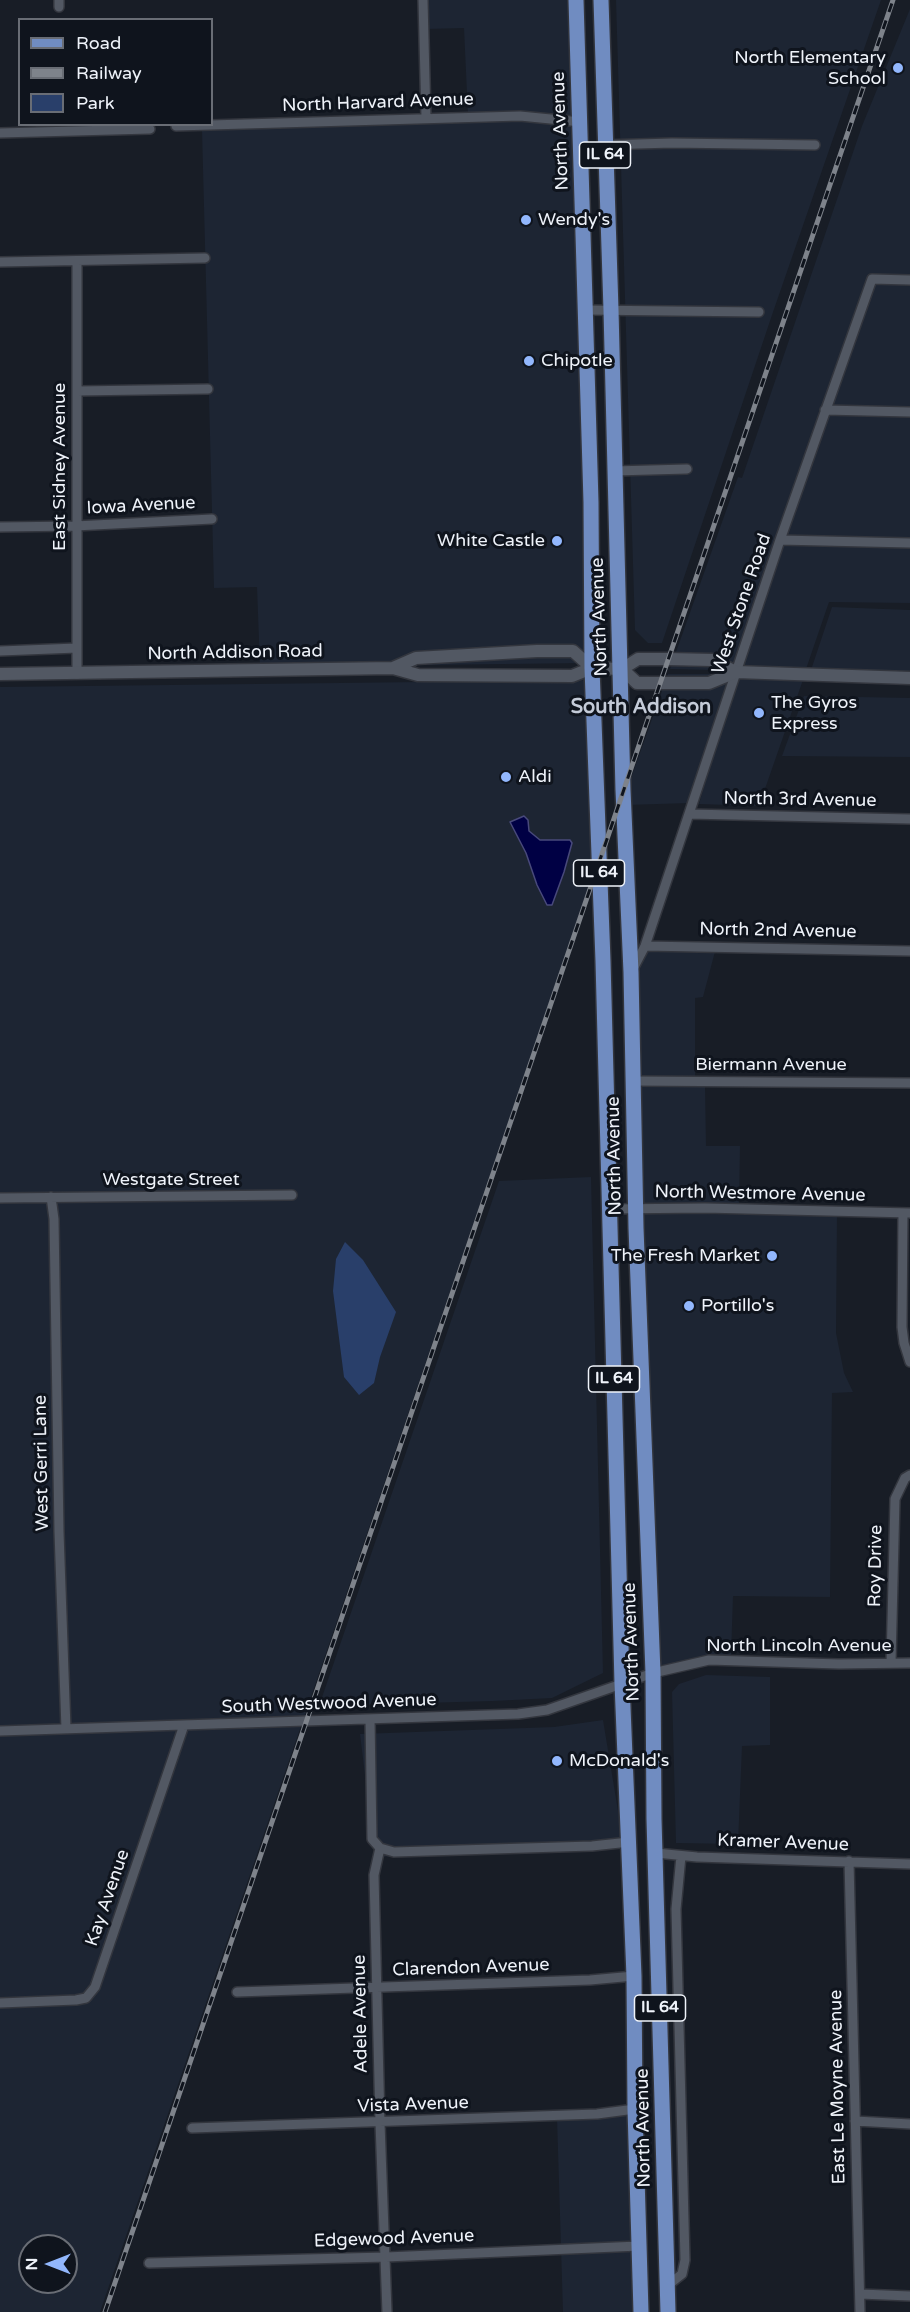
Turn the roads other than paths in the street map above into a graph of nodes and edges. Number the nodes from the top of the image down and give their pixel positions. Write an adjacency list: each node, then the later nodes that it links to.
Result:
1 (423, 0): 4 (street)
2 (576, 0): 5 (main road, North Avenue / IL 64)
3 (600, 0): 9 (main road, North Avenue / IL 64)
4 (426, 118): 5 (street, North Harvard Avenue); 6 (street, North Harvard Avenue)
5 (581, 122): 15 (main road, North Avenue / IL 64)
6 (213, 125)
7 (150, 129): 8 (street)
8 (0, 133)
9 (604, 145): 10 (street); 16 (main road, North Avenue / IL 64)
10 (815, 145)
11 (205, 258): 12 (street)
12 (77, 261): 13 (street); 19 (street, East Sidney Avenue)
13 (0, 262)
14 (910, 280): 20 (street, West Stone Road)
15 (585, 310): 16 (street); 32 (main road, North Avenue / IL 64)
16 (611, 310): 17 (street); 23 (main road, North Avenue / IL 64)
17 (759, 312)
18 (208, 388): 19 (street)
19 (77, 391): 25 (street, East Sidney Avenue)
20 (825, 410): 21 (street); 27 (street, West Stone Road)
21 (910, 412)
22 (687, 469): 23 (street)
23 (614, 471): 33 (main road, North Avenue / IL 64)
24 (212, 519): 25 (street, Iowa Avenue)
25 (75, 526): 26 (street, Iowa Avenue); 29 (street, East Sidney Avenue)
26 (0, 527)
27 (780, 540): 28 (street); 34 (street, West Stone Road)
28 (910, 543)
29 (77, 648): 30 (street); 36 (street, East Sidney Avenue)
30 (0, 651)
31 (393, 668): 32 (street, North Addison Road); 32 (street, North Addison Road); 36 (street, North Addison Road)
32 (592, 668): 33 (street, North Addison Road); 48 (main road, North Avenue / IL 64)
33 (622, 669): 34 (street, North Addison Road); 34 (street, North Addison Road); 42 (main road, North Avenue / IL 64)
34 (736, 672): 37 (street, North Addison Road); 38 (street, West Stone Road)
35 (0, 674): 36 (street, North Addison Road)
36 (76, 674)
37 (910, 678)
38 (689, 814): 39 (street, North 3rd Avenue); 40 (street, West Stone Road)
39 (910, 819)
40 (645, 946): 41 (street, North 2nd Avenue); 42 (street, West Stone Road)
41 (910, 951)
42 (631, 972): 43 (main road, North Avenue / IL 64)
43 (633, 1081): 44 (street, Biermann Avenue); 49 (main road, North Avenue / IL 64)
44 (910, 1083)
45 (292, 1196): 46 (street, Westgate Street)
46 (51, 1197): 47 (street, Westgate Street); 59 (street, West Gerri Lane)
47 (0, 1198)
48 (610, 1209): 49 (street, North Westmore Avenue); 56 (main road, North Avenue / IL 64)
49 (636, 1209): 50 (street, North Westmore Avenue); 55 (main road, North Avenue / IL 64)
50 (906, 1213): 51 (street)
51 (910, 1362)
52 (910, 1474): 53 (street, Roy Drive)
53 (891, 1663): 54 (street, North Lincoln Avenue); 55 (street, North Lincoln Avenue)
54 (910, 1663)
55 (653, 1673): 56 (street, South Westwood Avenue); 63 (main road, North Avenue / IL 64)
56 (622, 1683): 57 (street, South Westwood Avenue); 61 (main road, North Avenue / IL 64)
57 (370, 1719): 58 (street, South Westwood Avenue); 62 (street, Adele Avenue)
58 (184, 1725): 59 (street, South Westwood Avenue); 70 (street, Kay Avenue)
59 (66, 1729): 60 (street, South Westwood Avenue)
60 (0, 1731)
61 (629, 1842): 62 (street); 67 (main road, North Avenue / IL 64)
62 (380, 1848): 68 (street, Adele Avenue)
63 (656, 1853): 64 (street, Kramer Avenue); 79 (main road, North Avenue / IL 64)
64 (681, 1856): 65 (street, Kramer Avenue); 79 (street)
65 (849, 1861): 66 (street, Kramer Avenue); 72 (street, East Le Moyne Avenue)
66 (910, 1864)
67 (634, 1976): 68 (street, Clarendon Avenue); 71 (main road, North Avenue / IL 64)
68 (377, 1989): 69 (street, Clarendon Avenue); 73 (street, Adele Avenue)
69 (237, 1992)
70 (0, 2003)
71 (635, 2109): 73 (street, Vista Avenue); 76 (main road, North Avenue / IL 64)
72 (855, 2121): 74 (street); 80 (street, East Le Moyne Avenue)
73 (380, 2123): 75 (street, Vista Avenue); 77 (street, Adele Avenue)
74 (910, 2124)
75 (192, 2128)
76 (639, 2246): 77 (street, Edgewood Avenue); 83 (main road, North Avenue / IL 64)
77 (386, 2257): 78 (street, Edgewood Avenue); 82 (street, Adele Avenue)
78 (149, 2263)
79 (668, 2286): 84 (main road, North Avenue / IL 64)
80 (860, 2295): 81 (street); 85 (street, East Le Moyne Avenue)
81 (910, 2296)
82 (387, 2312)
83 (641, 2312)
84 (668, 2312)
85 (860, 2312)

